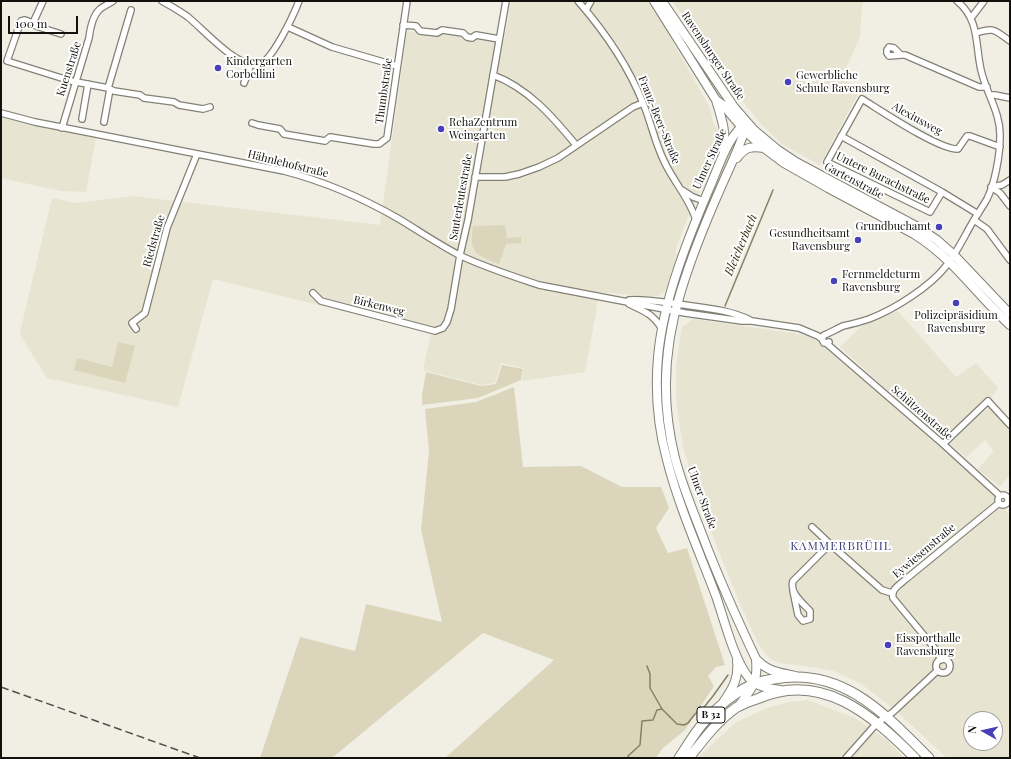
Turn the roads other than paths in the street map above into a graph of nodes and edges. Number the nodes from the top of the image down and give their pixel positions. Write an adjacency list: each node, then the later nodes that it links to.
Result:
1 (43, 1): 16 (street)
2 (113, 1): 27 (street, Kuenstraße)
3 (162, 1): 24 (street)
4 (299, 1): 18 (street)
5 (407, 1): 17 (street, Thumbstraße)
6 (506, 1): 21 (street, Sauterleutestraße)
7 (578, 1): 14 (street, Franz-Beer-Straße)
8 (591, 1): 14 (street)
9 (654, 1): 34 (main road, Ravensburger Straße)
10 (662, 1): 41 (main road, Ravensburger Straße)
11 (957, 1): 15 (street)
12 (984, 1): 15 (street)
13 (131, 10): 31 (street)
14 (586, 10): 35 (street, Franz-Beer-Straße)
15 (972, 18): 19 (street)
16 (33, 23): 20 (street); 27 (street)
17 (404, 25): 21 (street); 25 (street, Thumbstraße)
18 (288, 27): 24 (street); 25 (street)
19 (976, 32): 22 (street); 30 (street)
20 (61, 34)
21 (499, 39): 26 (street, Sauterleutestraße)
22 (1010, 41)
23 (901, 55): 30 (street)
24 (251, 64): 28 (street)
25 (397, 66): 40 (street, Thumbstraße)
26 (493, 75): 44 (street); 50 (street, Sauterleutestraße)
27 (75, 82): 29 (street); 42 (street, Kuenstraße)
28 (244, 83)
29 (88, 84): 31 (street); 38 (street)
30 (987, 87): 32 (street)
31 (109, 89): 36 (street); 39 (street)
32 (990, 95): 33 (street); 45 (street)
33 (1010, 98)
34 (716, 100): 41 (main road, Ravensburger Straße); 48 (main road)
35 (643, 103): 44 (street); 53 (street, Franz-Beer-Straße)
36 (210, 106)
37 (1, 113): 42 (street, Hähnlehofstraße)
38 (82, 119)
39 (104, 122)
40 (252, 123)
41 (744, 126): 46 (main road, Ravensburger Straße); 48 (main road, Ulmer Straße); 49 (main road, Ulmer Straße); 61 (main road, Gartenstraße)
42 (62, 128): 47 (street, Hähnlehofstraße)
43 (841, 136): 45 (street, Alexiusweg); 54 (street, Untere Burachstraße); 54 (street, Untere Burachstraße)
44 (576, 145): 50 (street)
45 (1000, 147): 52 (street)
46 (762, 148): 49 (main road); 61 (main road, Gartenstraße)
47 (197, 154): 60 (street, Hähnlehofstraße); 70 (street, Riedstraße)
48 (723, 156): 55 (main road, Ulmer Straße)
49 (727, 174): 66 (main road, Ulmer Straße)
50 (475, 177): 60 (street, Sauterleutestraße)
51 (1010, 180): 52 (street)
52 (992, 187): 56 (street); 57 (street)
53 (680, 189): 55 (street); 58 (street, Franz-Beer-Straße)
54 (942, 192): 57 (street, Untere Burachstraße)
55 (704, 201): 58 (main road, Ulmer Straße)
56 (1010, 206)
57 (978, 214): 59 (street)
58 (696, 220): 65 (main road, Ulmer Straße)
59 (974, 220): 61 (street); 62 (street)
60 (460, 255): 64 (street, Hähnlehofstraße); 69 (street, Sauterleutestraße)
61 (952, 258): 67 (main road, Gartenstraße); 68 (main road, Gartenstraße); 72 (street)
62 (1010, 260)
63 (313, 293): 69 (street, Birkenweg)
64 (622, 300): 65 (street); 71 (street)
65 (667, 306): 66 (street); 71 (main road, Ulmer Straße)
66 (676, 308): 72 (street, Schützenstraße); 84 (main road, Ulmer Straße)
67 (1010, 314)
68 (1010, 325)
69 (443, 328)
70 (136, 329)
71 (662, 329): 83 (main road, Ulmer Straße)
72 (826, 338): 74 (street, Schützenstraße)
73 (1010, 425): 74 (street)
74 (943, 444): 75 (street, Schützenstraße)
75 (1000, 496): 76 (street); 77 (street)
76 (1009, 496): 78 (street)
77 (999, 503): 78 (street); 82 (street, Eywiesenstraße)
78 (1008, 506)
79 (812, 527): 80 (street)
80 (830, 544): 81 (street); 82 (street)
81 (793, 591): 81 (street)
82 (892, 593): 85 (street, Eywiesenstraße)
83 (736, 652): 88 (main road, Ulmer Straße); 90 (main road)
84 (756, 659): 87 (main road); 88 (main road, Ulmer Straße)
85 (941, 660): 86 (street, Eywiesenstraße); 86 (street, Eywiesenstraße)
86 (937, 671): 92 (street, Eywiesenstraße)
87 (798, 676): 88 (main road, B 32); 92 (main road, B 32)
88 (755, 683): 89 (main road); 90 (main road, B 32); 91 (main road)
89 (780, 690): 91 (main road, B 32); 93 (main road, B 32)
90 (722, 705): 94 (main road, B 32)
91 (737, 707): 95 (main road, B 32)
92 (886, 716): 93 (street, Eywiesenstraße); 98 (main road, B 32)
93 (877, 723): 96 (street, Eywiesenstraße); 97 (main road, B 32)
94 (679, 758)
95 (690, 758)
96 (846, 758)
97 (915, 758)
98 (929, 758)

